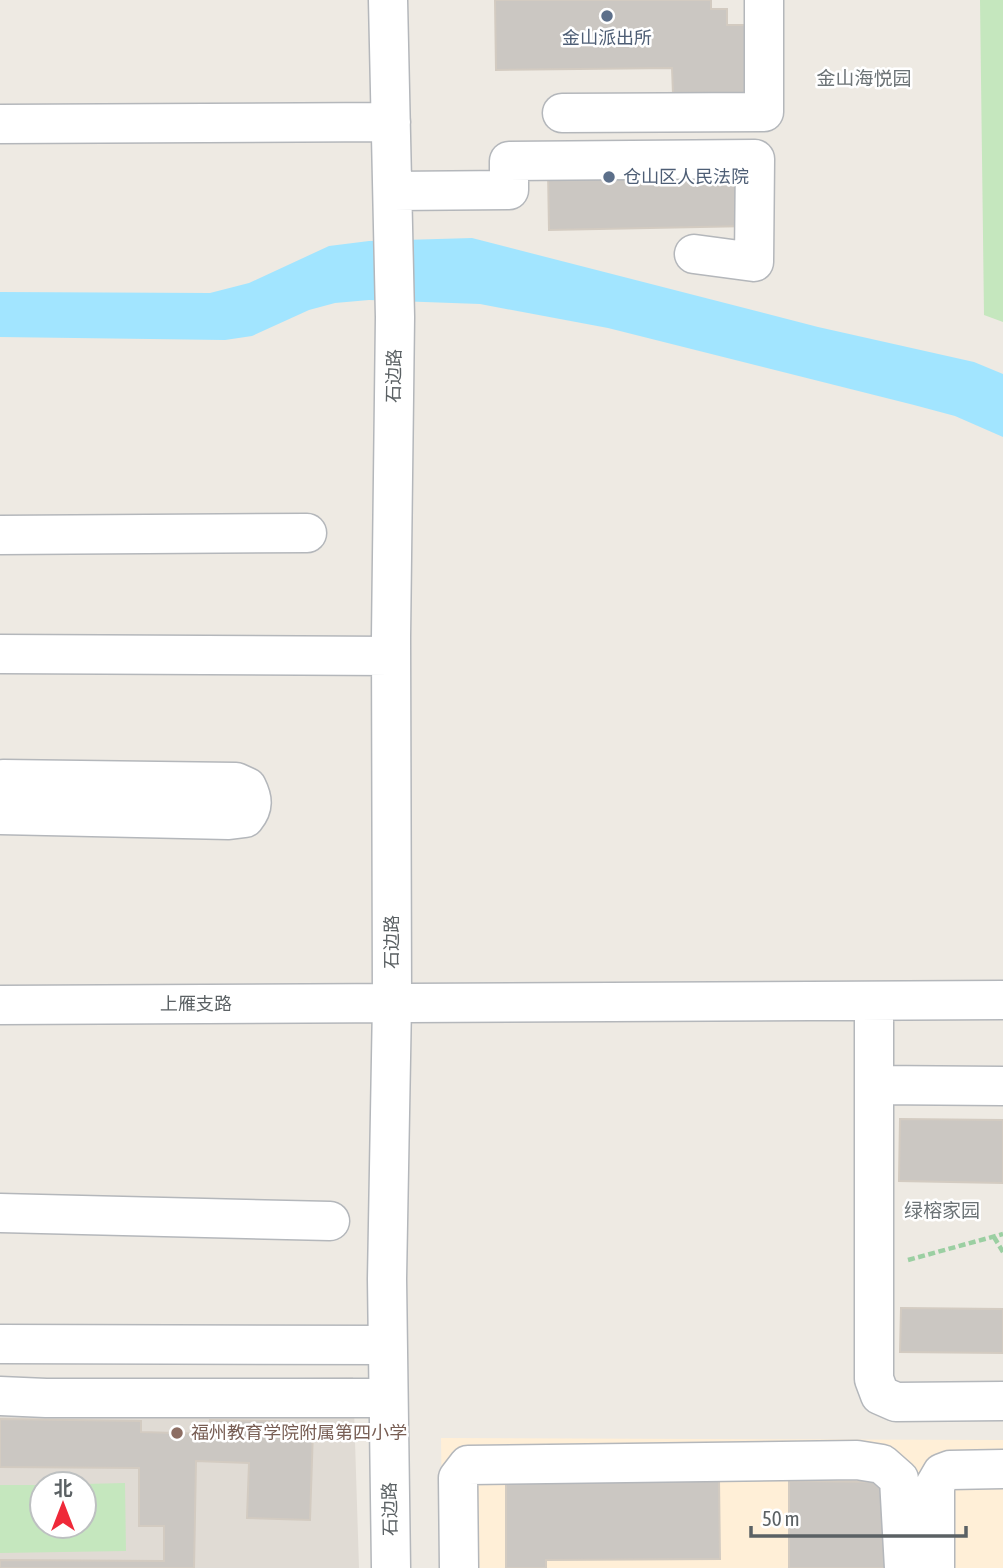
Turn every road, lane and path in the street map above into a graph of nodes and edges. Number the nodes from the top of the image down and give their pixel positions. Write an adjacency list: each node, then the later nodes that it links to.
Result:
1 (388, 0): 5 (street)
2 (764, 0): 4 (street)
3 (562, 113): 4 (street)
4 (668, 113): 7 (street)
5 (391, 122): 6 (street); 8 (street)
6 (0, 124)
7 (669, 160): 8 (street); 9 (street)
8 (393, 203): 13 (street, 石边路)
9 (694, 254)
10 (307, 533): 11 (street)
11 (0, 535)
12 (0, 654): 13 (street)
13 (391, 656): 17 (street, 石边路)
14 (1, 794): 14 (street)
15 (1003, 1000): 16 (street, 上雁支路)
16 (874, 1001): 17 (street, 上雁支路); 19 (street)
17 (393, 1003): 18 (street, 上雁支路); 28 (street, 石边路)
18 (0, 1005)
19 (874, 1085): 20 (street); 26 (street)
20 (1003, 1086)
21 (0, 1213): 22 (street)
22 (331, 1221)
23 (1003, 1234): 24 (path)
24 (994, 1237): 25 (path); 26 (path)
25 (1003, 1252)
26 (874, 1271): 31 (street)
27 (0, 1344): 28 (street)
28 (387, 1345): 30 (street, 石边路)
29 (0, 1396): 30 (street)
30 (388, 1398): 33 (street, 石边路)
31 (1003, 1401)
32 (1003, 1469): 36 (street)
33 (391, 1568)
34 (459, 1568): 35 (street)
35 (904, 1568)
36 (935, 1568)

